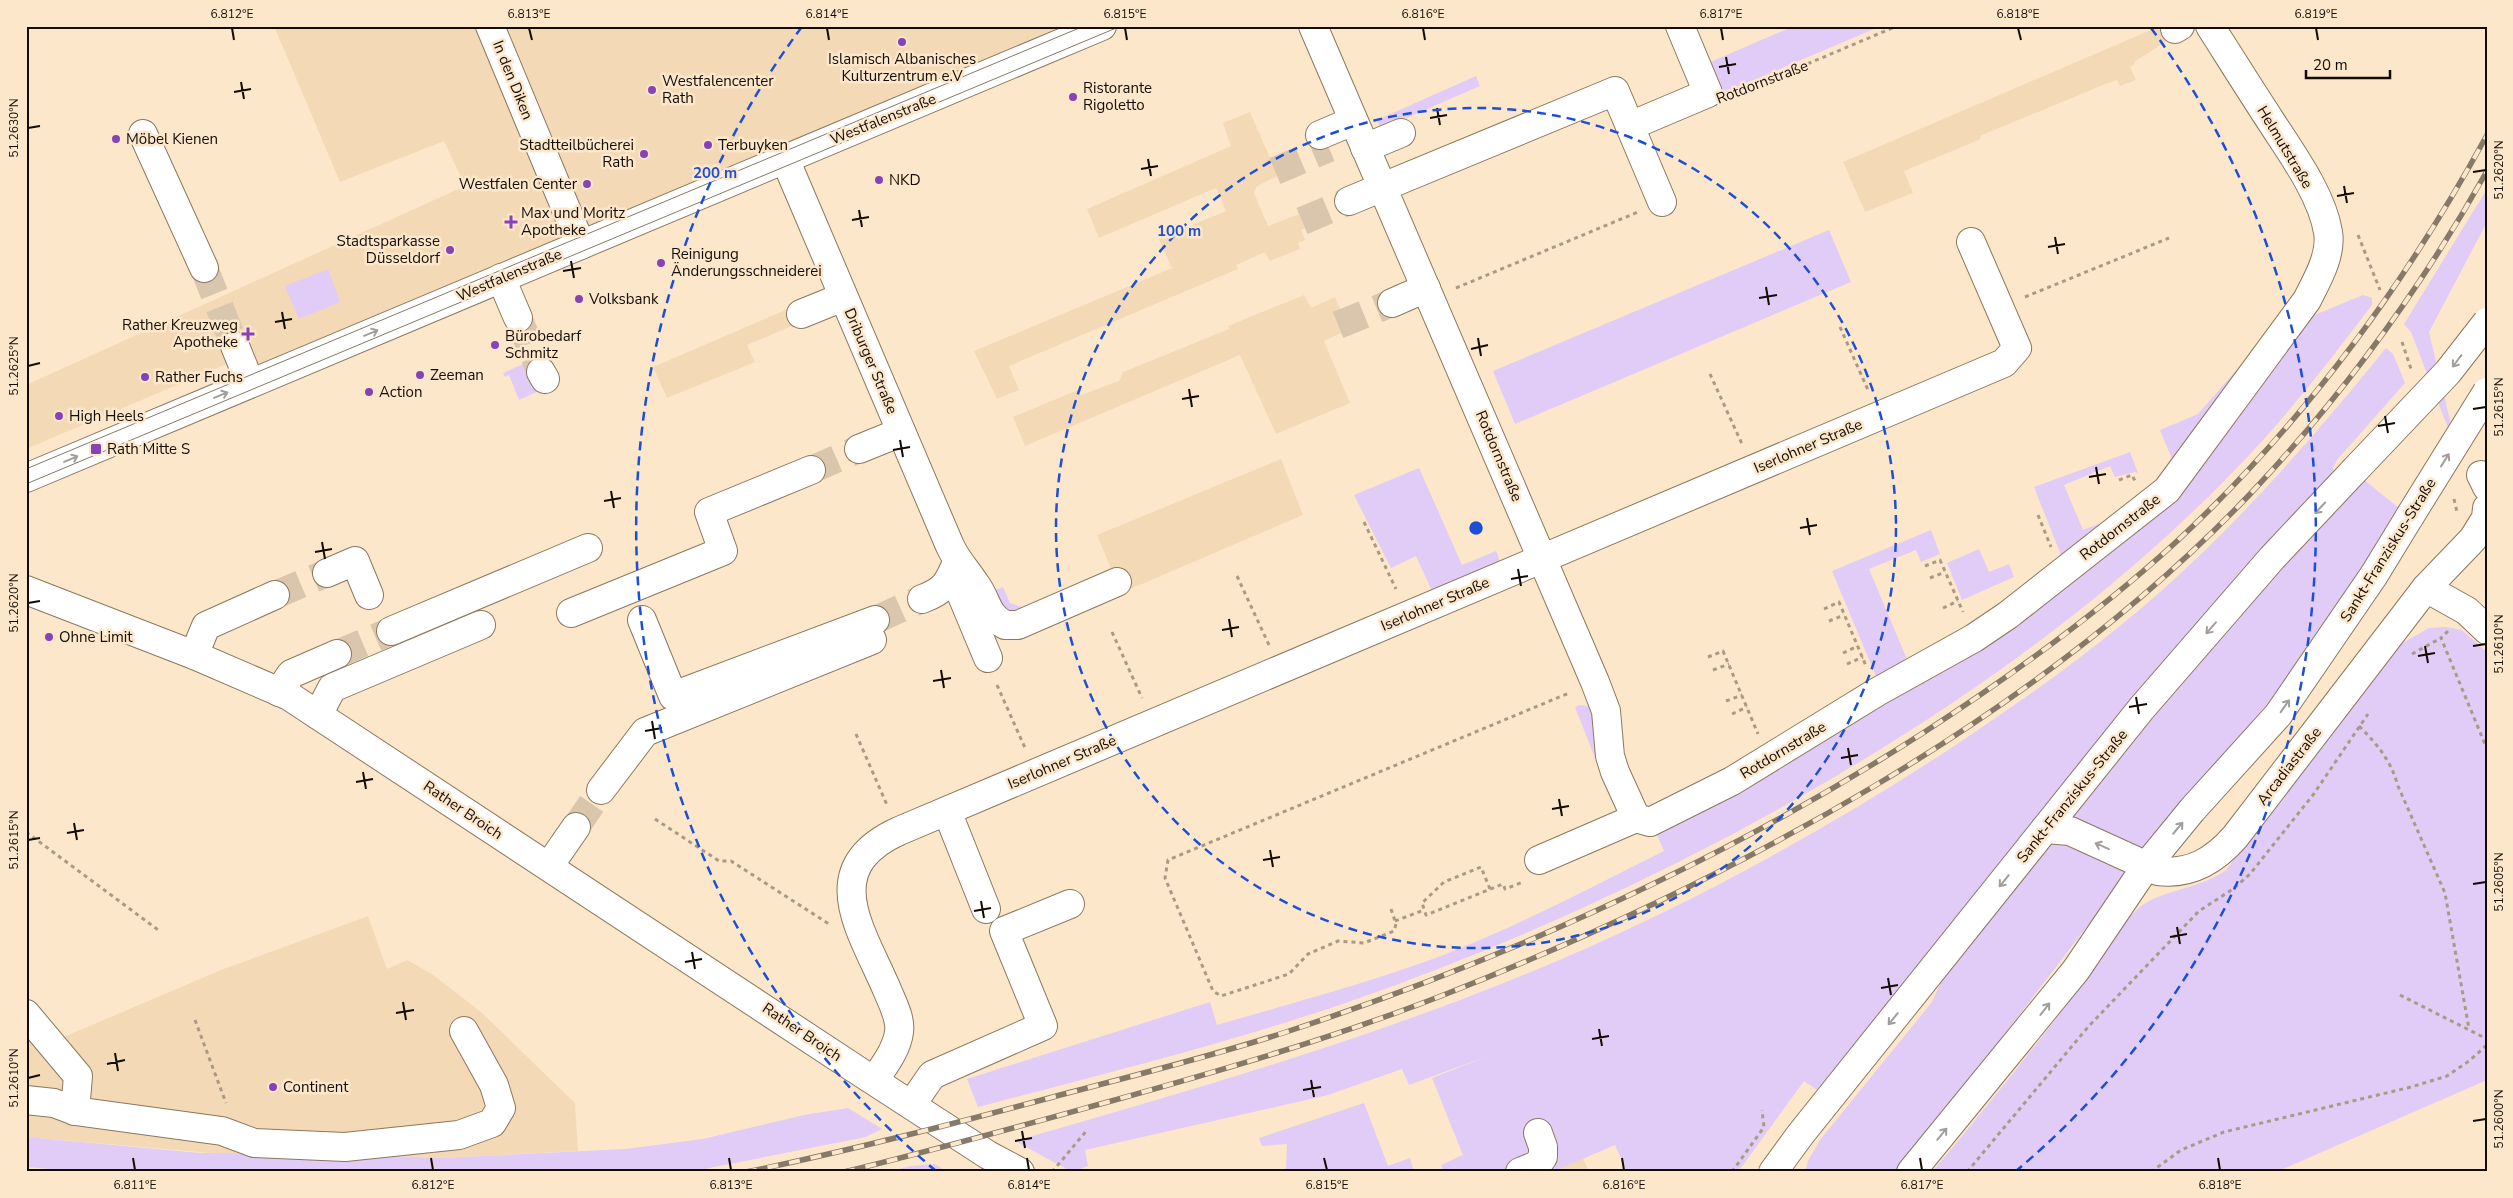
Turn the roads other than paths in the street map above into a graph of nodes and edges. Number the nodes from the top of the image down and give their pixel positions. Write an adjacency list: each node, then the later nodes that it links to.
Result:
1 (490, 26): 16 (street, In den Diken)
2 (1102, 26): 11 (street, Westfalenstraße)
3 (1313, 26): 9 (street, Rotdornstraße)
4 (1680, 26): 6 (street, Rotdornstraße)
5 (2210, 26): 18 (street, Helmutstraße)
6 (1630, 126): 12 (street); 14 (street)
7 (1401, 133): 9 (street)
8 (143, 134): 17 (street)
9 (1359, 135): 10 (street); 12 (street, Rotdornstraße)
10 (1325, 142)
11 (785, 160): 16 (street, Westfalenstraße); 21 (street, Driburger Straße)
12 (1382, 188): 13 (street); 20 (street, Rotdornstraße)
13 (1349, 202)
14 (1662, 202)
15 (1970, 242): 35 (street, Iserlohner Straße)
16 (581, 245): 19 (street, Westfalenstraße)
17 (204, 268)
18 (2319, 277): 56 (street, Rotdornstraße)
19 (500, 278): 24 (street); 27 (street, Westfalenstraße, one-way to 19)
20 (1428, 293): 22 (street); 35 (street, Rotdornstraße)
21 (843, 297): 23 (street); 29 (street, Driburger Straße)
22 (1392, 303)
23 (801, 314)
24 (518, 318)
25 (2487, 322): 58 (street, Sankt-Franziskus-Straße, one-way to 58, bridge)
26 (235, 346): 27 (street)
27 (250, 383): 32 (street, Westfalenstraße, one-way to 27)
28 (2487, 392): 59 (street, Sankt-Franziskus-Straße, one-way to 28, bridge)
29 (901, 432): 30 (street); 36 (street, Driburger Straße)
30 (859, 449)
31 (811, 470): 44 (street)
32 (26, 478)
33 (2487, 508): 39 (street, Arcadiastraße)
34 (588, 548): 48 (street)
35 (1543, 559): 55 (street, Iserlohner Straße); 56 (street, Rotdornstraße)
36 (957, 562): 38 (street); 43 (street); 51 (street)
37 (327, 573): 42 (street)
38 (1117, 582)
39 (2426, 588): 47 (street); 59 (street, Arcadiastraße)
40 (26, 590): 50 (street, Rather Broich)
41 (275, 595): 50 (street)
42 (369, 596)
43 (922, 599)
44 (571, 613)
45 (642, 620): 54 (street)
46 (481, 625): 53 (street)
47 (2487, 630)
48 (391, 631)
49 (337, 654): 52 (street)
50 (194, 655): 52 (street, Rather Broich)
51 (988, 658)
52 (279, 692): 53 (street, Rather Broich)
53 (318, 715): 60 (street, Rather Broich)
54 (601, 790)
55 (947, 811): 63 (street); 66 (street, Iserlohner Straße)
56 (1636, 818): 61 (street)
57 (576, 827): 60 (street)
58 (2045, 829): 59 (street, Arcadiastraße, one-way to 58); 71 (street, Sankt-Franziskus-Straße, one-way to 71)
59 (2146, 865): 76 (street, Sankt-Franziskus-Straße, one-way to 59)
60 (549, 866): 66 (street, Rather Broich)
61 (1536, 869)
62 (1070, 904): 68 (street)
63 (986, 909)
64 (26, 1014): 69 (street)
65 (464, 1031): 69 (street)
66 (875, 1079): 68 (street, Rather Broich)
67 (26, 1100): 69 (street)
68 (912, 1104): 72 (street, Rather Broich)
69 (75, 1110)
70 (1538, 1133): 73 (street)
71 (1800, 1135): 74 (street, Sankt-Franziskus-Straße); 75 (street)
72 (1020, 1172)
73 (1520, 1172)
74 (1773, 1172)
75 (1798, 1172)
76 (1911, 1172)

